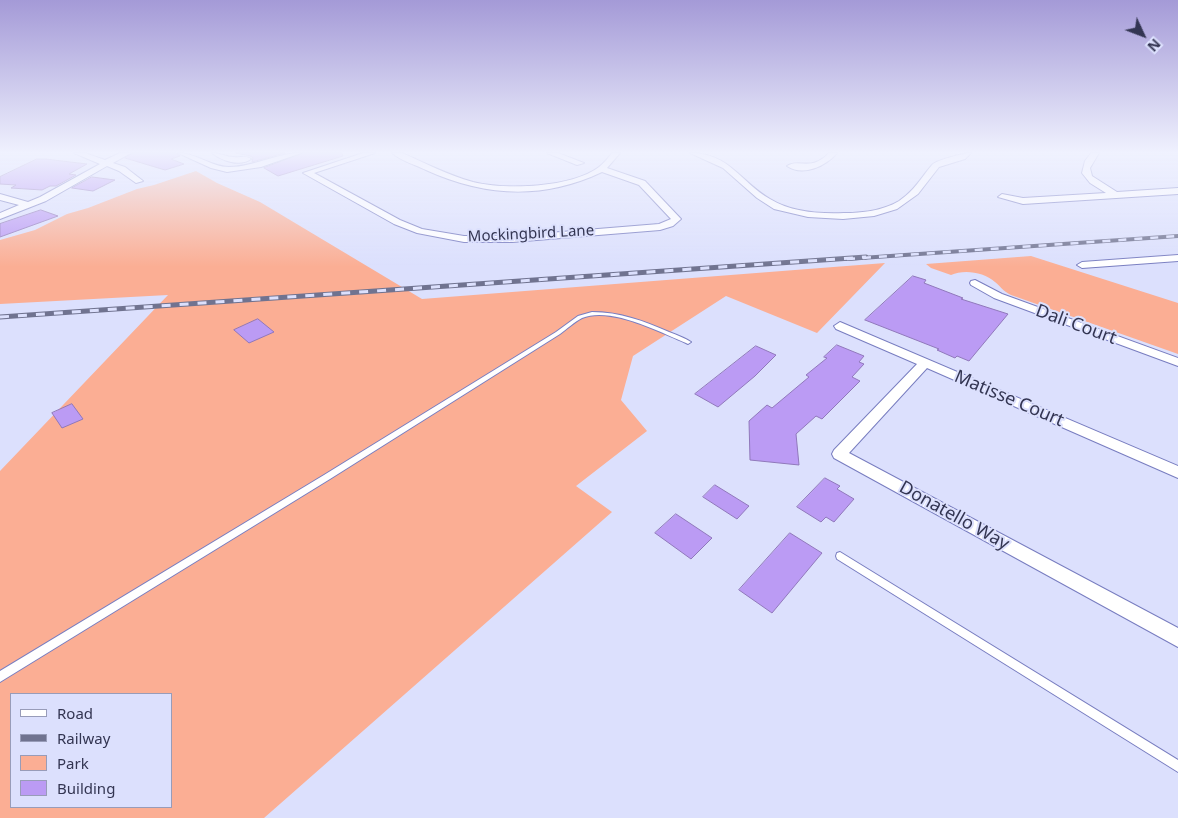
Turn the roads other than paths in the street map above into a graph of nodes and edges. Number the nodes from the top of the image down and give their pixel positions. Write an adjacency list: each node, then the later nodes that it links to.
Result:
1 (55, 191): 11 (street)
2 (340, 191): 3 (street, Mockingbird Lane)
3 (650, 191)
4 (754, 191): 5 (street)
5 (916, 191)
6 (1110, 191): 8 (street)
7 (1174, 191): 8 (street)
8 (1114, 194): 10 (street)
9 (0, 197): 11 (street)
10 (1002, 197)
11 (29, 205): 12 (street)
12 (0, 216)
13 (1178, 258): 14 (street)
14 (1082, 265)
15 (976, 283): 18 (street, Dali Court)
16 (840, 326): 19 (street, Matisse Court)
17 (688, 342): 23 (lane)
18 (1178, 362)
19 (925, 363): 20 (street, Matisse Court); 22 (street, Donatello Way)
20 (1178, 472)
21 (840, 556): 24 (lane)
22 (1178, 638)
23 (0, 676)
24 (1178, 766)

